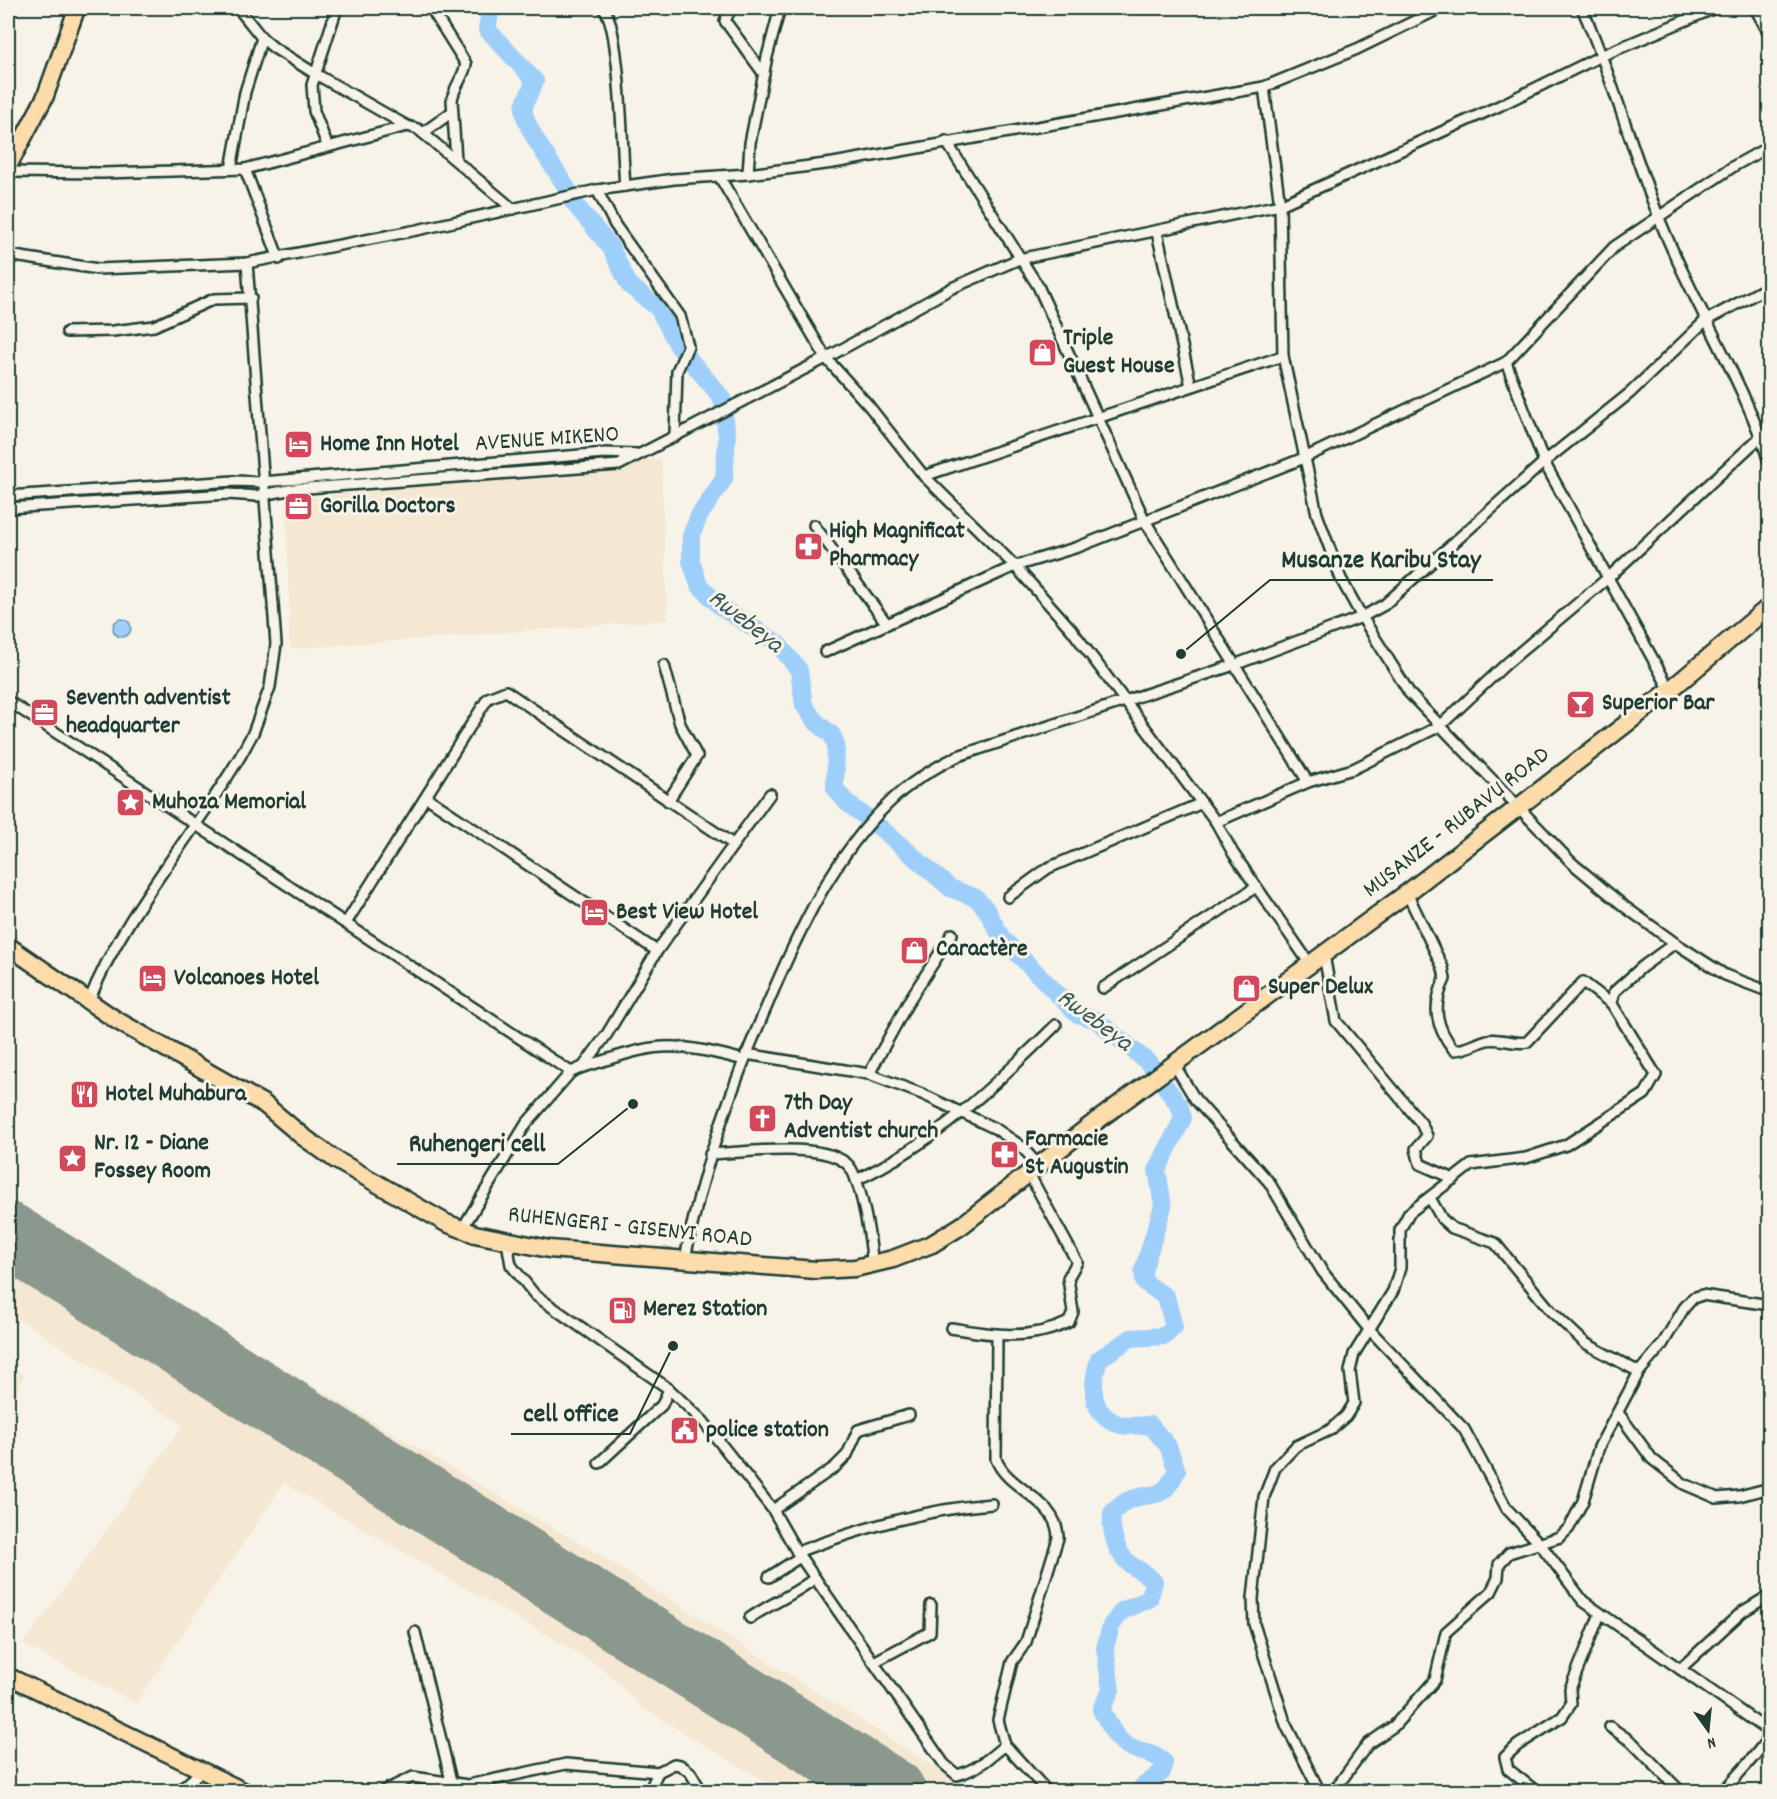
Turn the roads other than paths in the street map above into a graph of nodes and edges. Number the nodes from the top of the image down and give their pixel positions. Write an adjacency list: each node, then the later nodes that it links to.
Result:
1 (77, 8): 25 (main road)
2 (238, 8): 13 (street)
3 (337, 8): 15 (street)
4 (603, 8): 31 (street)
5 (731, 8): 16 (street)
6 (780, 8): 16 (street)
7 (1441, 8): 17 (street)
8 (1582, 8): 14 (street)
9 (1715, 8): 14 (street)
10 (1755, 8): 12 (street)
11 (434, 13): 18 (street)
12 (1770, 35)
13 (262, 38): 15 (street); 26 (street)
14 (1603, 55): 33 (street); 35 (street)
15 (314, 74): 19 (street); 22 (street)
16 (764, 74): 29 (street)
17 (1264, 87): 21 (street); 33 (street)
18 (452, 112): 20 (street); 24 (street)
19 (407, 126): 20 (street); 22 (street)
20 (423, 133): 24 (street)
21 (946, 141): 29 (street); 39 (street)
22 (327, 145): 27 (street)
23 (1770, 146): 35 (street)
24 (456, 160): 34 (street)
25 (8, 167)
26 (231, 169): 27 (street); 28 (street)
27 (244, 169): 38 (street)
28 (8, 172)
29 (748, 174): 30 (street)
30 (719, 176): 31 (street); 46 (street)
31 (625, 186): 32 (street)
32 (597, 190): 34 (street); 51 (street)
33 (1280, 205): 36 (street); 45 (street)
34 (513, 208): 38 (street)
35 (1659, 218): 43 (street); 47 (street)
36 (1157, 232): 39 (street); 48 (street)
37 (8, 255): 40 (street)
38 (279, 259): 40 (street)
39 (1019, 259): 46 (street); 49 (street)
40 (247, 263): 42 (street)
41 (1770, 286): 43 (street)
42 (250, 298): 44 (street); 58 (street)
43 (1705, 321): 52 (street); 55 (street)
44 (67, 332)
45 (1283, 356): 48 (street); 54 (street)
46 (826, 358): 51 (street); 57 (street)
47 (1506, 362): 54 (street); 55 (street)
48 (1191, 386): 49 (street)
49 (1096, 417): 57 (street); 62 (street)
50 (1770, 428): 52 (street)
51 (675, 435): 53 (street)
52 (1761, 436): 56 (street); 65 (street)
53 (637, 454): 58 (street, AVENUE MIKENO); 59 (street, AVENUE MIKENO)
54 (1304, 458): 62 (street); 67 (street)
55 (1544, 462): 65 (street); 67 (street)
56 (1770, 465)
57 (924, 476): 64 (street)
58 (262, 482): 59 (street); 60 (street, AVENUE MIKENO)
59 (264, 495): 61 (street, AVENUE MIKENO); 83 (street)
60 (8, 496)
61 (8, 508)
62 (1145, 521): 64 (street); 71 (street)
63 (814, 525): 68 (street)
64 (1015, 567): 68 (street); 73 (street)
65 (1609, 577): 72 (street); 75 (street)
66 (1770, 606): 72 (highway, MUSANZE - RUBAVU ROAD)
67 (1362, 617): 71 (street); 75 (street)
68 (887, 624): 69 (street)
69 (825, 652)
70 (664, 665): 79 (street)
71 (1234, 665): 73 (street); 76 (street)
72 (1670, 690): 81 (highway, MUSANZE - RUBAVU ROAD)
73 (1126, 700): 80 (street); 99 (street)
74 (8, 701): 83 (street)
75 (1440, 726): 76 (street); 81 (street)
76 (1308, 783): 82 (street)
77 (771, 794): 84 (street)
78 (426, 797): 79 (street); 88 (street); 92 (street)
79 (668, 801): 84 (street)
80 (1202, 803): 82 (street); 87 (street)
81 (1519, 807): 86 (highway, MUSANZE - RUBAVU ROAD); 90 (street)
82 (1216, 822): 85 (street)
83 (194, 824): 88 (street); 96 (street)
84 (733, 844): 92 (street)
85 (1256, 887): 93 (street); 94 (street)
86 (1407, 893): 93 (highway, MUSANZE - RUBAVU ROAD); 97 (street)
87 (1008, 897)
88 (346, 923): 102 (street)
89 (952, 934): 103 (street)
90 (1675, 943): 95 (street); 97 (street)
91 (8, 946): 96 (highway, RUHENGERI - GISENYI ROAD)
92 (657, 951): 100 (street)
93 (1317, 960): 101 (highway, MUSANZE - RUBAVU ROAD); 108 (street)
94 (1103, 988)
95 (1770, 992)
96 (89, 1001): 111 (highway, RUHENGERI - GISENYI ROAD)
97 (1612, 1004): 108 (street)
98 (1056, 1025): 105 (street)
99 (745, 1057): 100 (street); 103 (street); 106 (street)
100 (584, 1067): 102 (street)
101 (1170, 1067): 104 (highway, MUSANZE - RUBAVU ROAD); 116 (street)
102 (571, 1072): 111 (street)
103 (869, 1074): 105 (street)
104 (1134, 1095): 107 (highway, RUHENGERI - GISENYI ROAD)
105 (961, 1114): 107 (street); 109 (street)
106 (710, 1154): 109 (street); 113 (street)
107 (1034, 1170): 114 (highway, RUHENGERI - GISENYI ROAD); 118 (street)
108 (1454, 1179): 110 (street)
109 (856, 1180): 114 (street)
110 (1430, 1198): 116 (street); 119 (street)
111 (462, 1229): 112 (highway, RUHENGERI - GISENYI ROAD)
112 (507, 1242): 113 (highway, RUHENGERI - GISENYI ROAD); 120 (street)
113 (685, 1259): 114 (highway, RUHENGERI - GISENYI ROAD)
114 (872, 1264)
115 (1770, 1305): 119 (street)
116 (1368, 1328): 127 (street); 151 (street)
117 (951, 1329): 118 (street)
118 (997, 1336): 141 (street)
119 (1639, 1372): 121 (street)
120 (669, 1389): 123 (street); 126 (street)
121 (1619, 1413): 124 (street); 127 (street)
122 (909, 1415): 126 (street)
123 (599, 1463)
124 (1770, 1488)
125 (992, 1504): 128 (street)
126 (773, 1510): 128 (street)
127 (1541, 1545): 133 (street); 152 (street)
128 (798, 1555): 129 (street); 130 (street)
129 (769, 1577)
130 (815, 1578): 134 (street); 136 (street)
131 (1770, 1595): 137 (street)
132 (931, 1605): 136 (street)
133 (1600, 1614): 137 (street); 153 (street)
134 (750, 1618)
135 (415, 1632): 144 (street)
136 (874, 1662): 141 (street)
137 (1680, 1669): 140 (street)
138 (8, 1676): 142 (main road)
139 (1610, 1727): 154 (street)
140 (1770, 1734): 155 (street)
141 (1005, 1745): 150 (street)
142 (203, 1770): 145 (street); 146 (main road)
143 (658, 1772): 144 (street); 148 (street); 149 (street)
144 (451, 1781): 147 (street)
145 (178, 1791)
146 (246, 1791)
147 (381, 1791)
148 (649, 1791)
149 (702, 1791)
150 (1047, 1791)
151 (1320, 1791)
152 (1333, 1791)
153 (1537, 1791)
154 (1681, 1791)
155 (1723, 1791)

